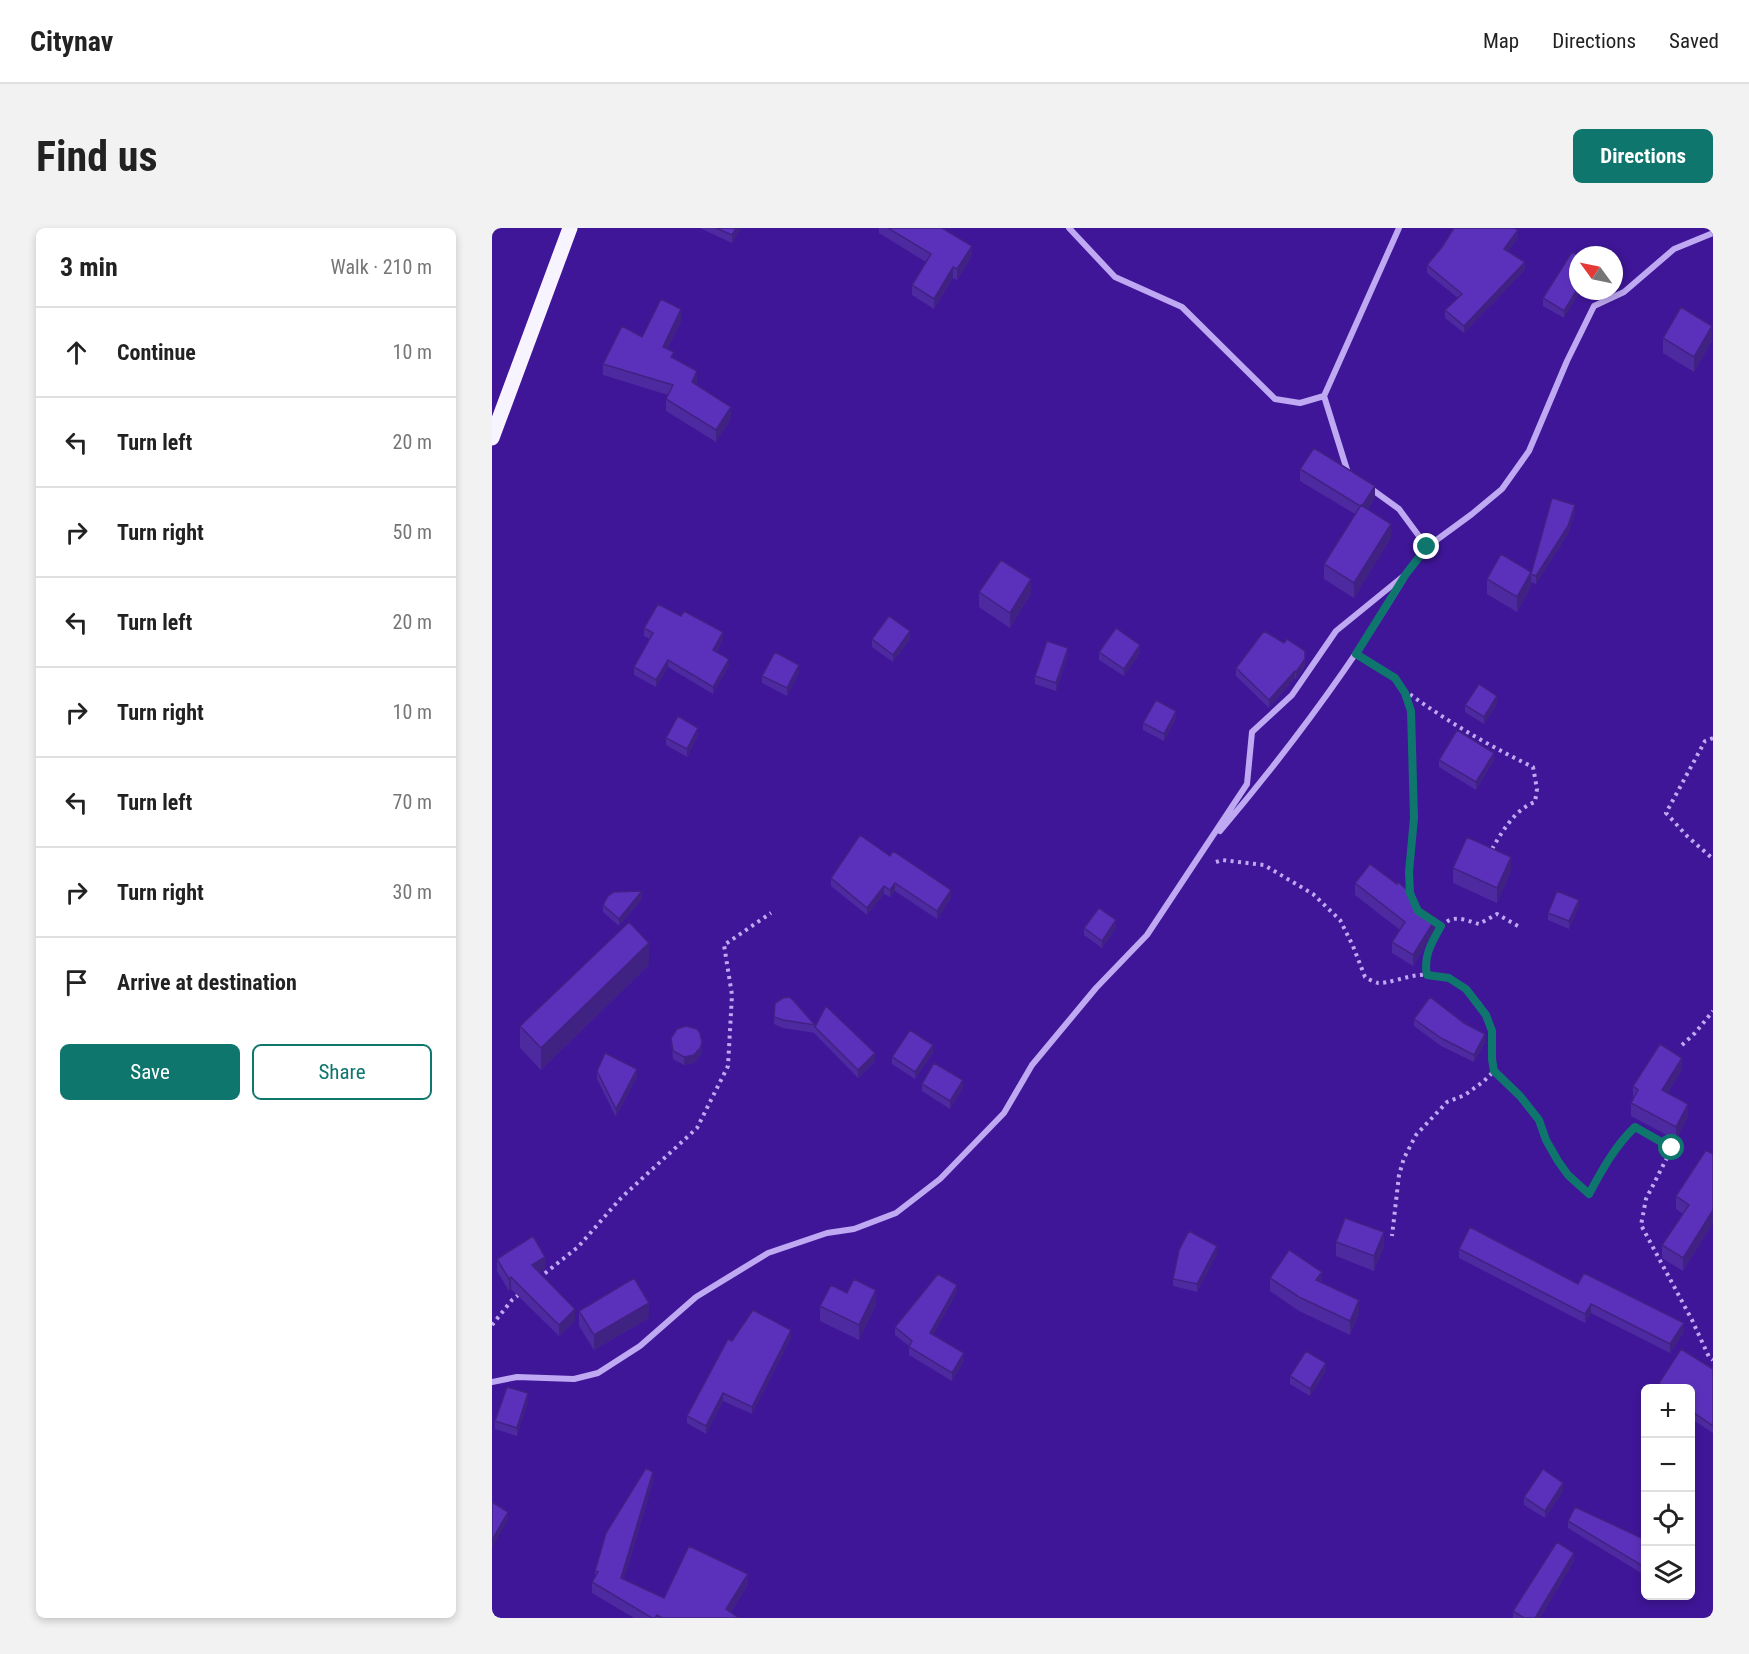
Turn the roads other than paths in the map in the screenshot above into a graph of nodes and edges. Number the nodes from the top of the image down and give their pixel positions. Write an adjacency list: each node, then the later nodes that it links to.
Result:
1 (570, 228): 6 (main road)
2 (1069, 228): 5 (street)
3 (1399, 228): 5 (street)
4 (1713, 233): 9 (street)
5 (1324, 396): 7 (street)
6 (492, 438)
7 (1357, 479)
8 (1365, 485): 9 (street)
9 (1427, 547): 10 (street)
10 (1406, 574): 11 (street); 11 (street)
11 (1200, 853): 12 (street)
12 (492, 1382)

